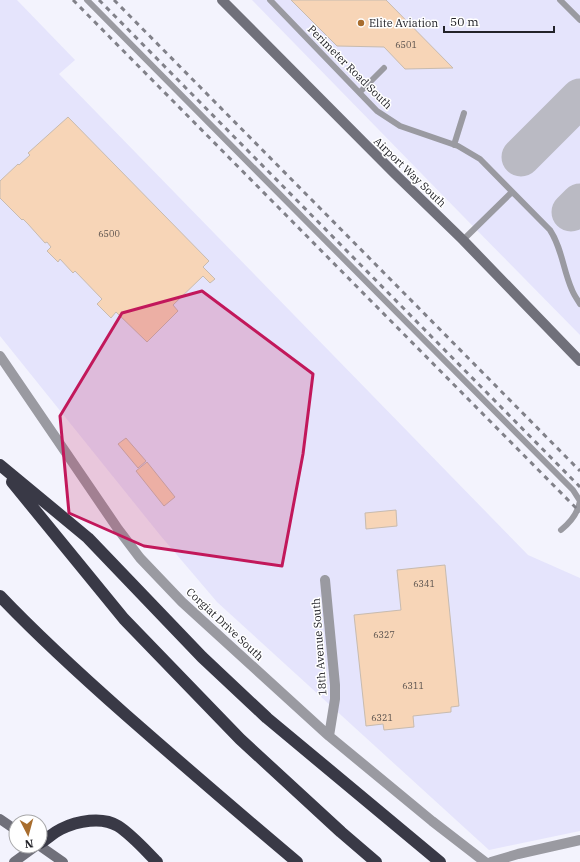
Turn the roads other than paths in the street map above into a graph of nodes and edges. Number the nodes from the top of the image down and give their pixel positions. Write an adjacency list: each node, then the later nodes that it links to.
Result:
1 (87, 0): 16 (lane)
2 (222, 0): 11 (main road, Airport Way South)
3 (270, 0): 7 (lane, Perimeter Road South)
4 (560, 0): 5 (lane)
5 (580, 20)
6 (384, 68): 7 (lane)
7 (360, 92): 9 (lane, Perimeter Road South)
8 (464, 113): 9 (lane)
9 (454, 145): 10 (lane, Perimeter Road South)
10 (512, 192): 11 (lane); 12 (lane, Perimeter Road South)
11 (463, 240): 14 (main road, Airport Way South)
12 (580, 304)
13 (0, 356): 19 (street, Corgiat Drive South)
14 (580, 361)
15 (0, 466): 28 (highway); 29 (highway)
16 (561, 530)
17 (325, 580): 19 (street, 18th Avenue South)
18 (0, 596): 27 (highway)
19 (329, 736): 30 (street, Corgiat Drive South)
20 (48, 839): 26 (highway)
21 (580, 840): 31 (street)
22 (48, 851): 25 (main road)
23 (25, 854): 24 (main road)
24 (14, 862)
25 (63, 862)
26 (157, 862)
27 (297, 862)
28 (376, 862)
29 (440, 862)
30 (486, 862)
31 (491, 862)

